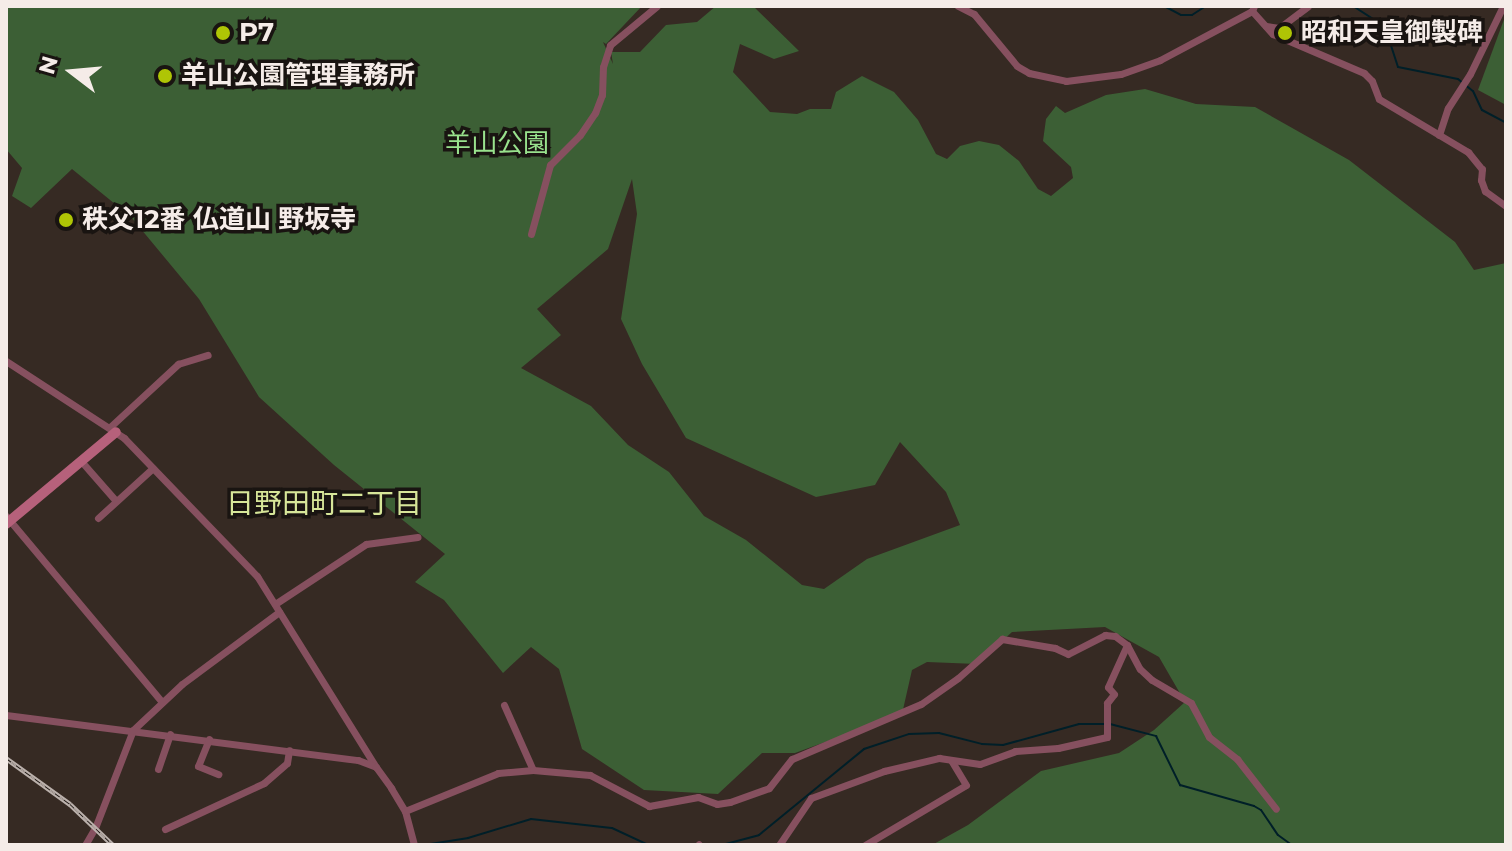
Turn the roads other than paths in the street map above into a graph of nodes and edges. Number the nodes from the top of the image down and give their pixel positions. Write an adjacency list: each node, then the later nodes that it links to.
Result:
1 (657, 6): 9 (street)
2 (958, 6): 5 (street)
3 (1308, 6): 6 (street)
4 (1503, 6): 7 (street)
5 (1253, 8): 6 (street)
6 (1263, 25): 7 (street)
7 (1439, 135): 8 (street)
8 (1506, 206)
9 (531, 234)
10 (208, 355): 12 (street)
11 (6, 361): 12 (street)
12 (113, 430): 13 (street); 14 (street)
13 (81, 461): 15 (street); 17 (street)
14 (153, 468): 15 (street); 19 (street)
15 (116, 501): 16 (street)
16 (98, 518)
17 (7, 520): 21 (street)
18 (418, 537): 19 (street)
19 (277, 608): 21 (street); 29 (street)
20 (1127, 645): 28 (street); 31 (street); 33 (street)
21 (162, 702): 24 (street)
22 (504, 705): 31 (street)
23 (6, 715): 24 (street)
24 (133, 730): 25 (street); 36 (street)
25 (170, 734): 26 (street); 30 (street)
26 (209, 739): 27 (street); 32 (street)
27 (289, 750): 29 (street); 35 (street)
28 (951, 760): 38 (street); 39 (street)
29 (376, 767): 34 (street)
30 (158, 769)
31 (533, 770): 34 (street)
32 (218, 774)
33 (1276, 809)
34 (405, 811): 37 (street)
35 (165, 829)
36 (85, 845)
37 (414, 845)
38 (779, 845)
39 (865, 845)

